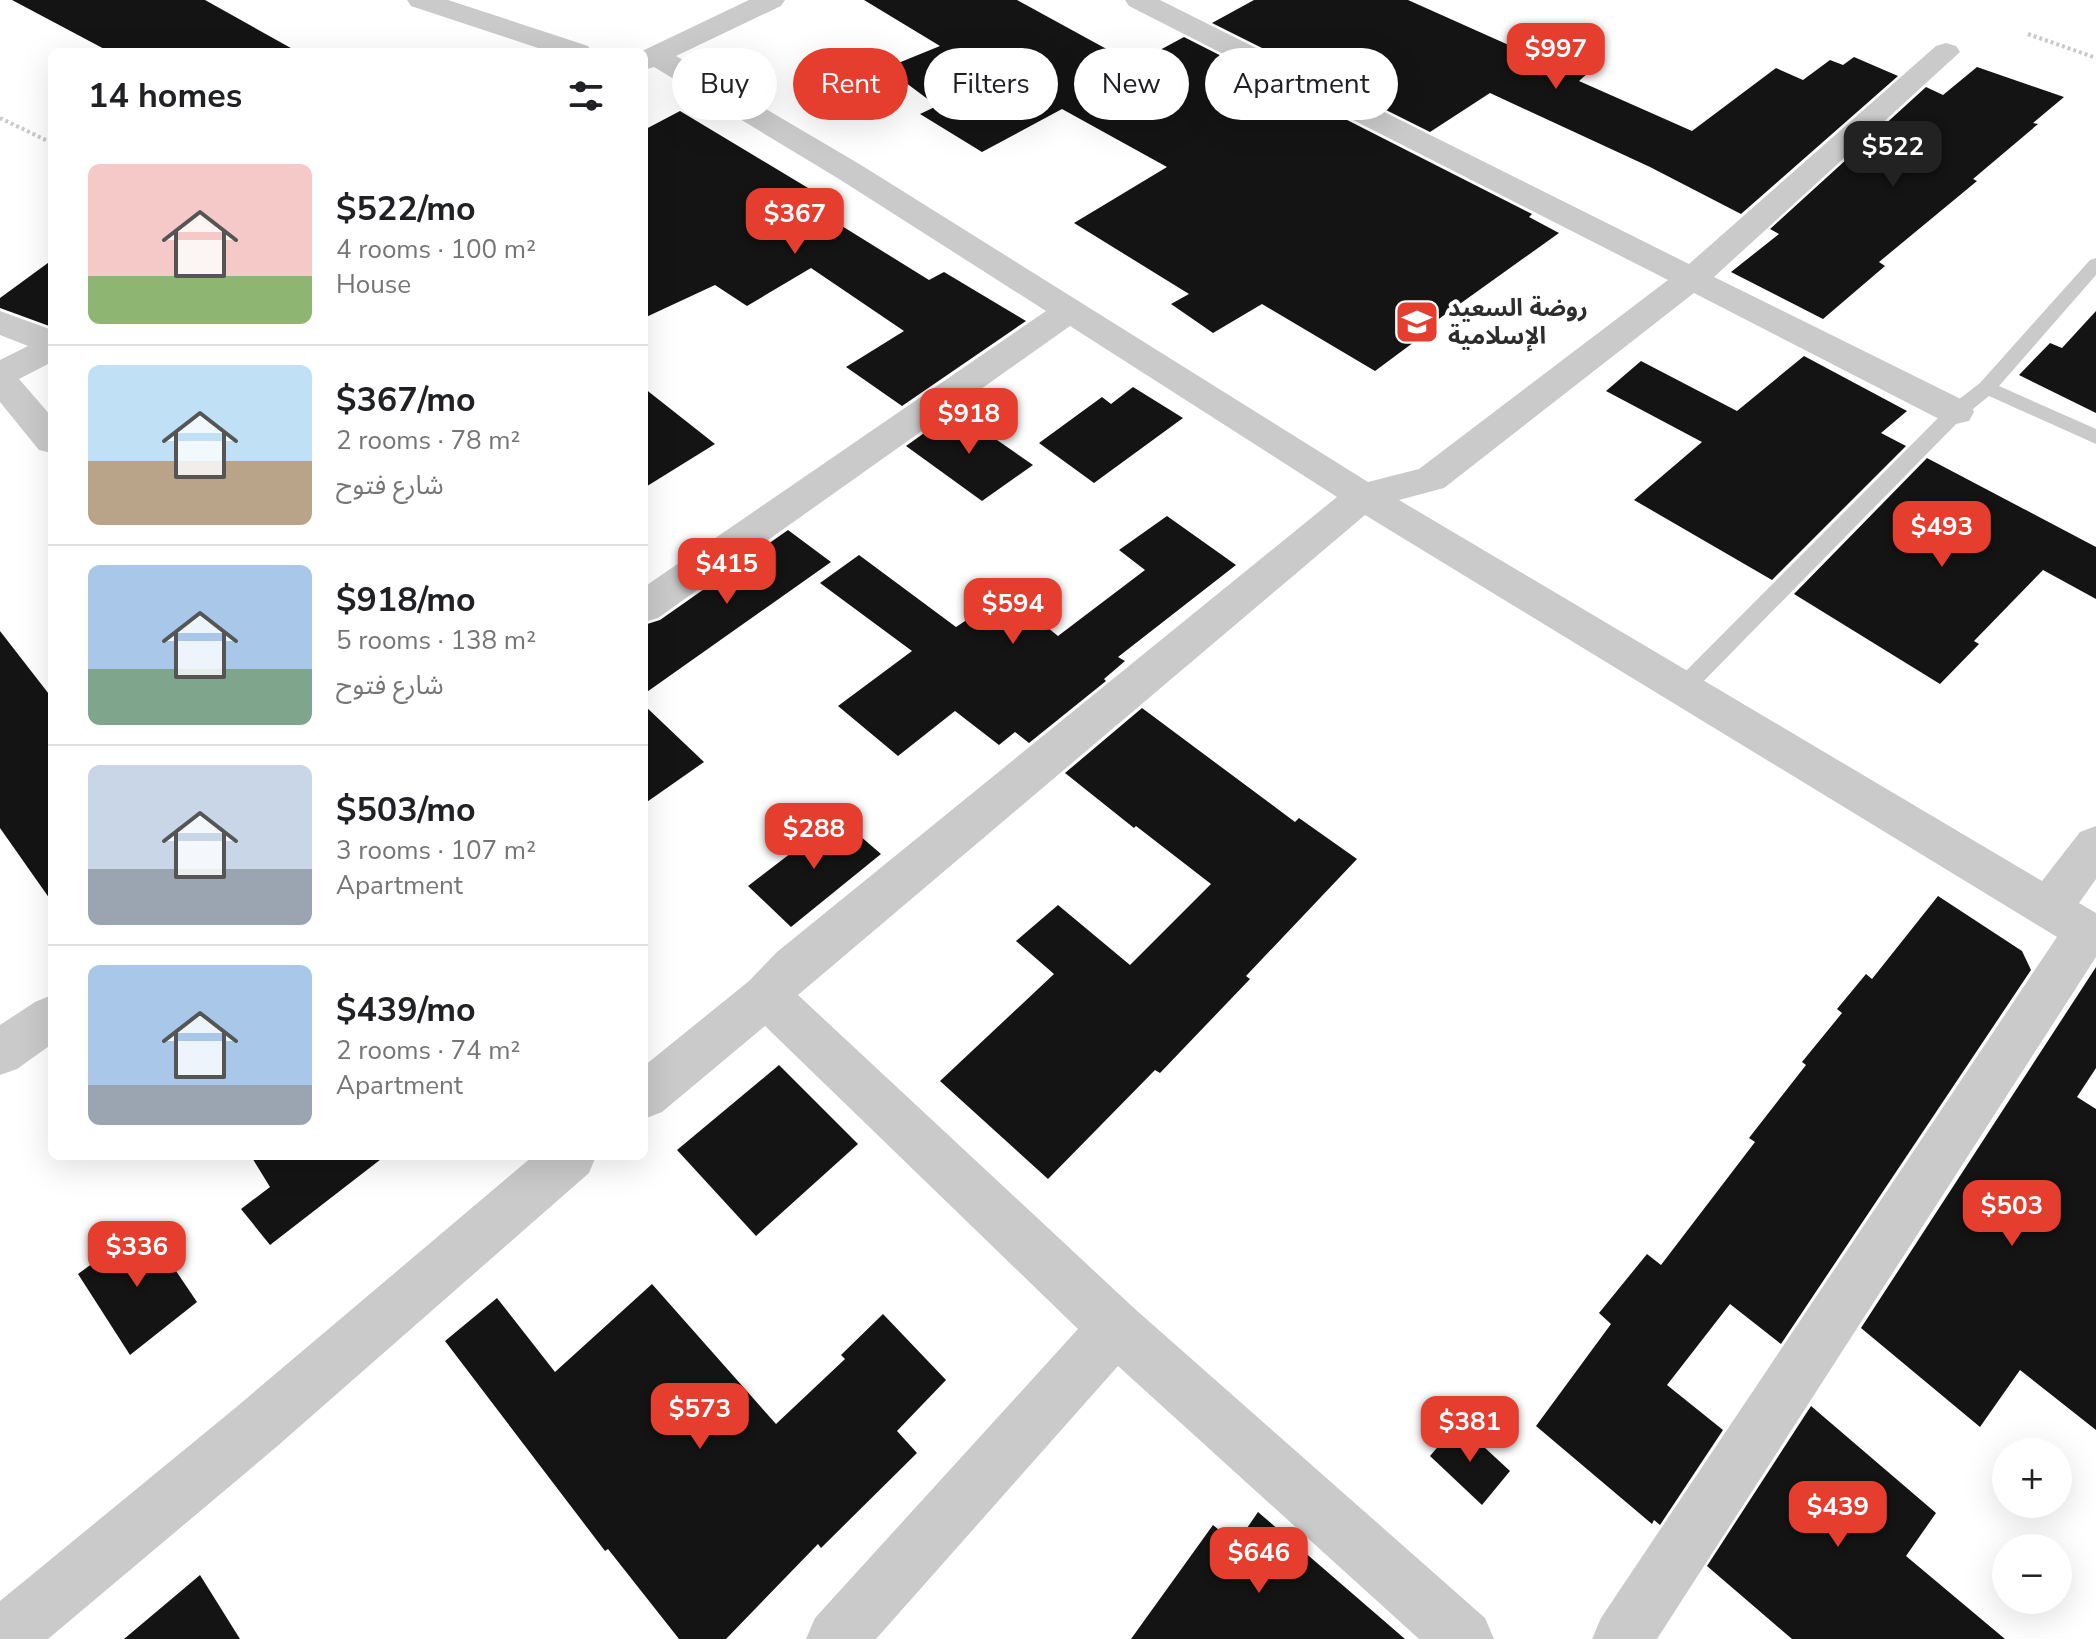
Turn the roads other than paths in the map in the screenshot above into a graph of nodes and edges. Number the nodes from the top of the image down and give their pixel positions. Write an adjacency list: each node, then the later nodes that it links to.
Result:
1 (421, 0): 4 (street)
2 (771, 0): 6 (street)
3 (1139, 0): 8 (street)
4 (566, 48)
5 (1946, 52): 8 (street)
6 (650, 58): 9 (street)
7 (2096, 264): 14 (lane)
8 (1694, 277): 15 (street); 18 (street)
9 (1067, 312): 18 (street); 19 (street)
10 (0, 322): 11 (street)
11 (48, 343)
12 (48, 347): 13 (street)
13 (0, 377): 16 (street)
14 (1987, 388): 15 (lane); 17 (lane)
15 (1956, 412): 20 (lane)
16 (48, 436)
17 (2096, 437)
18 (1363, 496): 20 (street); 23 (street)
19 (648, 604)
20 (1682, 689): 22 (street)
21 (2096, 845): 22 (street)
22 (2077, 925): 32 (street)
23 (766, 996): 26 (street); 28 (street)
24 (48, 1020): 25 (street)
25 (0, 1053)
26 (648, 1093)
27 (566, 1160): 29 (street)
28 (1116, 1328): 30 (street); 31 (street)
29 (1, 1639)
30 (836, 1639)
31 (1464, 1639)
32 (1622, 1639)

